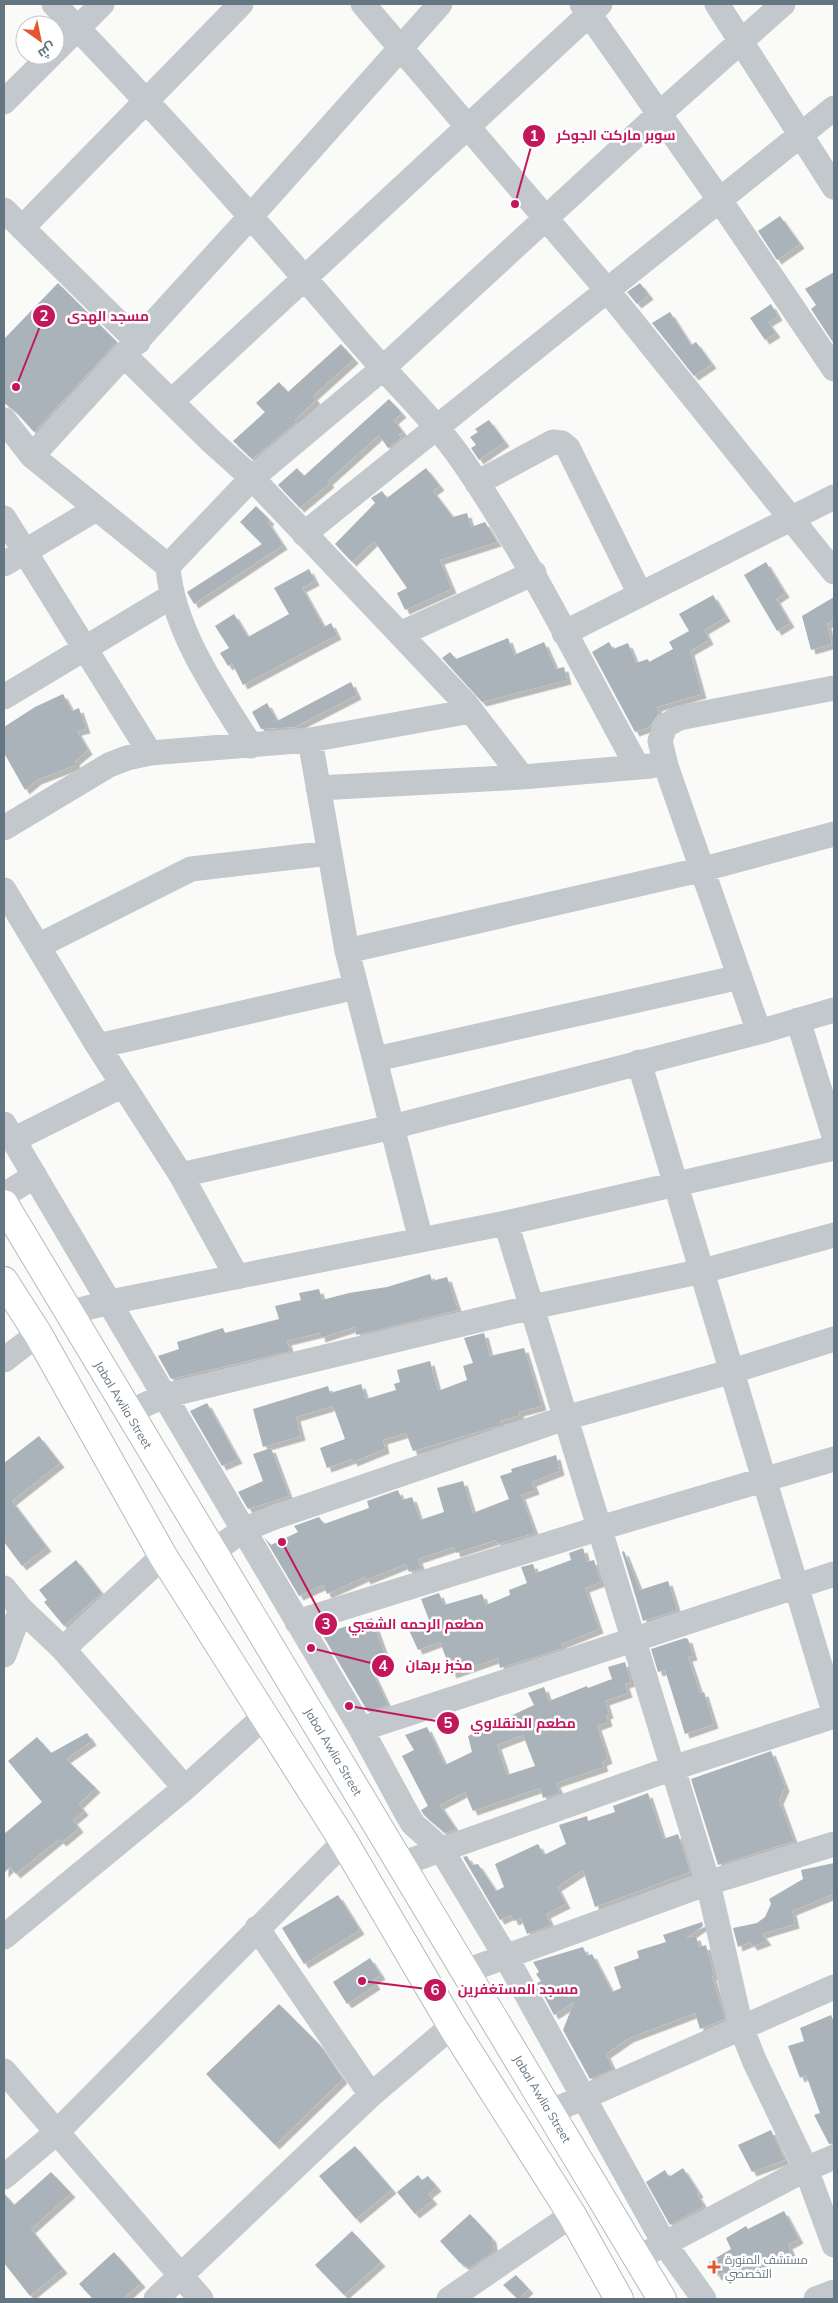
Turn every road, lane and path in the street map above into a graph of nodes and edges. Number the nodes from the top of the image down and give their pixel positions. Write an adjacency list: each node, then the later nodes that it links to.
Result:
1 (54, 4): 9 (street)
2 (102, 4): 9 (street)
3 (241, 4): 14 (street)
4 (362, 4): 12 (street)
5 (440, 4): 12 (street)
6 (716, 4): 11 (street)
7 (783, 4): 11 (street)
8 (591, 7): 17 (street); 18 (street)
9 (78, 28): 10 (street); 14 (street)
10 (65, 41)
11 (740, 41): 17 (street); 19 (street)
12 (401, 48): 18 (street); 23 (street)
13 (41, 65): 15 (street)
14 (146, 100): 23 (street); 25 (street)
15 (4, 102)
16 (834, 108): 19 (street)
17 (658, 114): 21 (street); 24 (street)
18 (468, 128): 24 (street); 26 (street)
19 (802, 135): 20 (street); 21 (street)
20 (834, 187)
21 (719, 199): 27 (street); 30 (street)
22 (4, 210): 25 (street)
23 (251, 216): 26 (street); 28 (street)
24 (546, 218): 27 (street); 29 (street)
25 (22, 228): 28 (street)
26 (306, 279): 29 (street); 31 (street)
27 (607, 290): 33 (street); 40 (street)
28 (132, 349): 31 (street); 34 (street)
29 (382, 369): 33 (street); 35 (street)
30 (834, 369)
31 (172, 401): 35 (street)
32 (4, 420): 34 (street)
33 (436, 428): 36 (street); 41 (street)
34 (32, 456): 38 (street)
35 (252, 478): 41 (street); 44 (street)
36 (477, 483): 46 (street); 47 (street)
37 (834, 497): 40 (street)
38 (96, 509): 42 (street); 44 (street)
39 (4, 518): 42 (street)
40 (793, 519): 45 (street); 47 (street)
41 (304, 534): 50 (street)
42 (25, 552): 43 (street); 51 (street)
43 (4, 564)
44 (168, 566): 48 (street)
45 (834, 572)
46 (534, 573): 49 (street); 50 (street)
47 (640, 594): 49 (street)
48 (172, 596): 51 (street); 56 (street)
49 (564, 633): 58 (street)
50 (400, 634): 54 (street)
51 (84, 647): 53 (street); 57 (street)
52 (834, 688): 59 (street)
53 (4, 697)
54 (471, 711): 55 (street); 60 (street)
55 (310, 740): 56 (street); 61 (street)
56 (251, 746): 57 (street)
57 (150, 753): 62 (street)
58 (637, 766): 59 (street); 60 (street)
59 (666, 766): 65 (street)
60 (522, 777): 61 (street)
61 (318, 788): 64 (street)
62 (4, 828)
63 (834, 834): 65 (street)
64 (330, 853): 67 (street); 68 (street)
65 (704, 869): 68 (street); 69 (street)
66 (4, 890): 67 (street)
67 (38, 946): 74 (street)
68 (347, 951): 70 (street)
69 (740, 977): 73 (street); 75 (street)
70 (356, 987): 74 (street); 75 (street)
71 (834, 1010): 72 (street)
72 (798, 1020): 73 (street); 80 (street)
73 (759, 1032): 76 (street)
74 (98, 1046): 77 (street)
75 (376, 1060): 78 (street)
76 (639, 1062): 78 (street); 84 (street)
77 (123, 1085): 79 (street); 82 (street)
78 (392, 1127): 82 (street); 89 (street)
79 (9, 1132): 83 (street)
80 (834, 1136)
81 (834, 1148): 84 (street)
82 (182, 1175): 91 (street)
83 (35, 1176): 85 (street); 93 (street)
84 (676, 1186): 87 (street); 90 (street)
85 (4, 1195)
86 (4, 1204): 95 (main road, Jabal Awlia Street)
87 (506, 1223): 89 (street); 94 (street)
88 (834, 1235): 90 (street)
89 (421, 1240): 91 (street)
90 (703, 1271): 94 (street); 99 (street)
91 (237, 1278): 93 (street)
92 (4, 1281): 96 (main road)
93 (110, 1302): 95 (street); 100 (street)
94 (532, 1308): 100 (street); 102 (street)
95 (68, 1313): 101 (main road, Jabal Awlia Street)
96 (38, 1334): 98 (street); 108 (main road)
97 (834, 1339): 99 (street)
98 (4, 1360)
99 (733, 1372): 102 (street); 104 (street)
100 (164, 1396): 101 (street); 106 (street)
101 (129, 1412): 107 (main road, Jabal Awlia Street)
102 (565, 1418): 105 (street); 106 (street)
103 (834, 1460): 104 (street)
104 (764, 1479): 105 (street); 110 (street)
105 (600, 1528): 113 (street); 114 (street)
106 (243, 1530): 107 (street); 113 (street)
107 (213, 1552): 118 (main road, Jabal Awlia Street)
108 (164, 1556): 115 (street); 120 (main road)
109 (834, 1574): 110 (street)
110 (797, 1586): 114 (street); 119 (street)
111 (4, 1588): 112 (street)
112 (21, 1609): 115 (street); 116 (street)
113 (297, 1622): 117 (street)
114 (633, 1640): 122 (street); 123 (street)
115 (63, 1649): 124 (street)
116 (4, 1655)
117 (326, 1670): 118 (street); 122 (street)
118 (295, 1690): 128 (main road, Jabal Awlia Street)
119 (834, 1712)
120 (265, 1716): 124 (street); 125 (main road)
121 (834, 1716): 123 (street)
122 (361, 1729): 127 (street)
123 (673, 1768): 127 (street); 129 (street)
124 (186, 1788): 131 (street)
125 (344, 1842): 130 (street); 135 (main road)
126 (834, 1844): 129 (street)
127 (441, 1849): 128 (street); 132 (street)
128 (401, 1864): 133 (main road, Jabal Awlia Street)
129 (708, 1883): 132 (street); 136 (street)
130 (257, 1928): 138 (street); 141 (street)
131 (4, 1937)
132 (506, 1957): 133 (street); 139 (street)
133 (466, 1971): 140 (main road, Jabal Awlia Street)
134 (834, 1987): 136 (street)
135 (452, 2026): 138 (street); 145 (main road)
136 (742, 2027): 139 (street); 143 (street)
137 (4, 2072): 141 (street)
138 (371, 2095): 149 (street)
139 (584, 2097): 140 (street); 146 (street)
140 (550, 2112): 148 (main road, Jabal Awlia Street)
141 (56, 2133): 144 (street); 149 (street)
142 (834, 2157): 143 (street)
143 (806, 2169): 146 (street); 147 (street)
144 (4, 2177)
145 (572, 2215): 153 (street); 154 (main road)
146 (664, 2243): 148 (street); 156 (street)
147 (834, 2245)
148 (636, 2260): 155 (main road, Jabal Awlia Street)
149 (180, 2276): 151 (street); 152 (street)
150 (834, 2292): 157 (street)
151 (156, 2299)
152 (201, 2299)
153 (450, 2299)
154 (619, 2299)
155 (662, 2299)
156 (704, 2299)
157 (816, 2299)

